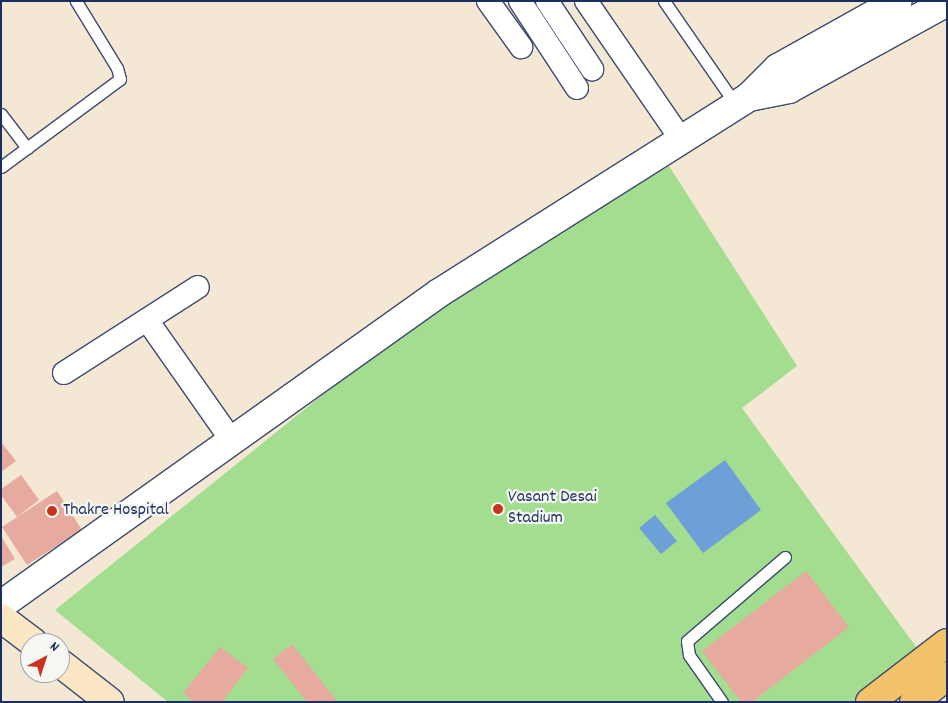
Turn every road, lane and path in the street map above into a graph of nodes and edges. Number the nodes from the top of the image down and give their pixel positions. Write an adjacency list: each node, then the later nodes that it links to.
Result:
1 (76, 1): 15 (lane)
2 (488, 1): 9 (street)
3 (520, 1): 11 (street)
4 (547, 1): 10 (street)
5 (586, 1): 14 (street)
6 (664, 1): 12 (lane)
7 (898, 1): 12 (street)
8 (947, 2): 12 (street)
9 (521, 47)
10 (592, 69)
11 (577, 88)
12 (743, 101): 14 (street)
13 (1, 114): 15 (lane)
14 (681, 138): 20 (street)
15 (27, 148): 16 (lane)
16 (1, 167)
17 (198, 288): 18 (street)
18 (147, 320): 19 (street); 20 (street)
19 (64, 373)
20 (232, 440): 22 (street)
21 (785, 557): 29 (lane)
22 (1, 605)
23 (1, 618): 24 (main road)
24 (21, 633)
25 (947, 643): 30 (highway)
26 (70, 671): 28 (main road)
27 (947, 676): 31 (highway)
28 (110, 702)
29 (722, 702)
30 (870, 702)
31 (914, 702)

